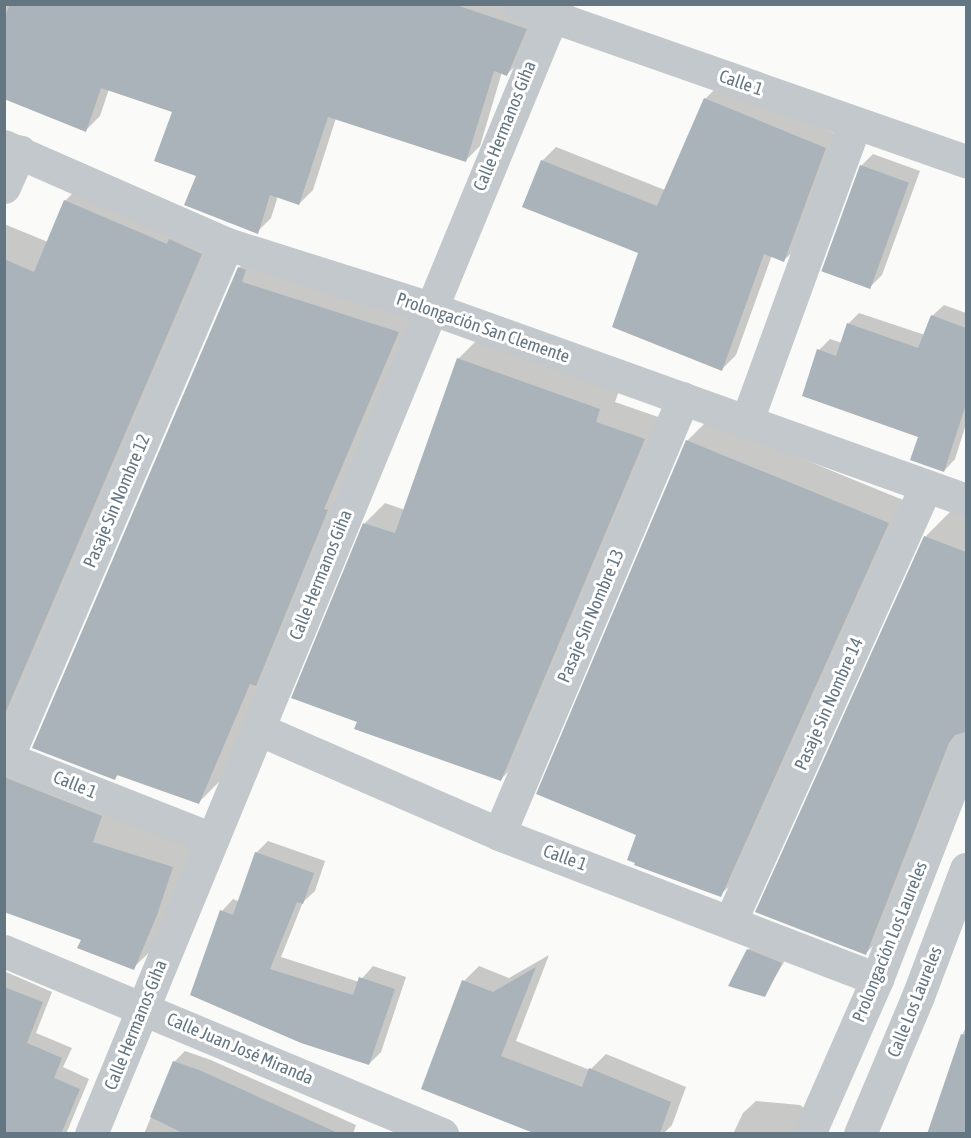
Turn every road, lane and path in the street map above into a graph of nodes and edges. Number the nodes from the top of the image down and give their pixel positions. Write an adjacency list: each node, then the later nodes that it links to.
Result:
1 (517, 4): 2 (street, Calle 1)
2 (553, 11): 3 (street, Calle 1); 8 (street, Calle Hermanos Giha)
3 (855, 123): 5 (street, Calle 1); 10 (street)
4 (12, 148): 6 (street); 7 (street, Prolongación San Clemente)
5 (966, 161)
6 (4, 187)
7 (227, 244): 8 (street, Prolongación San Clemente); 15 (street, Pasaje Sin Nombre 12)
8 (430, 308): 9 (street, Prolongación San Clemente); 13 (street, Calle Hermanos Giha)
9 (683, 398): 10 (street, Prolongación San Clemente); 16 (street, Pasaje Sin Nombre 13)
10 (746, 423): 11 (street, Prolongación San Clemente)
11 (926, 486): 12 (street, Prolongación San Clemente); 19 (street, Pasaje Sin Nombre 14)
12 (966, 500)
13 (258, 729): 16 (street, Calle 1); 17 (street, Calle Hermanos Giha)
14 (966, 750): 21 (street, Prolongación Los Laureles)
15 (6, 757): 17 (street, Calle 1)
16 (499, 834): 19 (street, Calle 1)
17 (212, 839): 22 (street, Calle Hermanos Giha)
18 (966, 869): 26 (street, Calle Los Laureles)
19 (730, 922): 21 (street, Calle 1)
20 (4, 951): 22 (street, Calle Juan José Miranda)
21 (877, 979): 25 (street, Prolongación Los Laureles)
22 (142, 1009): 23 (street, Calle Hermanos Giha); 24 (street, Calle Juan José Miranda)
23 (91, 1134)
24 (442, 1134)
25 (809, 1134)
26 (860, 1134)

